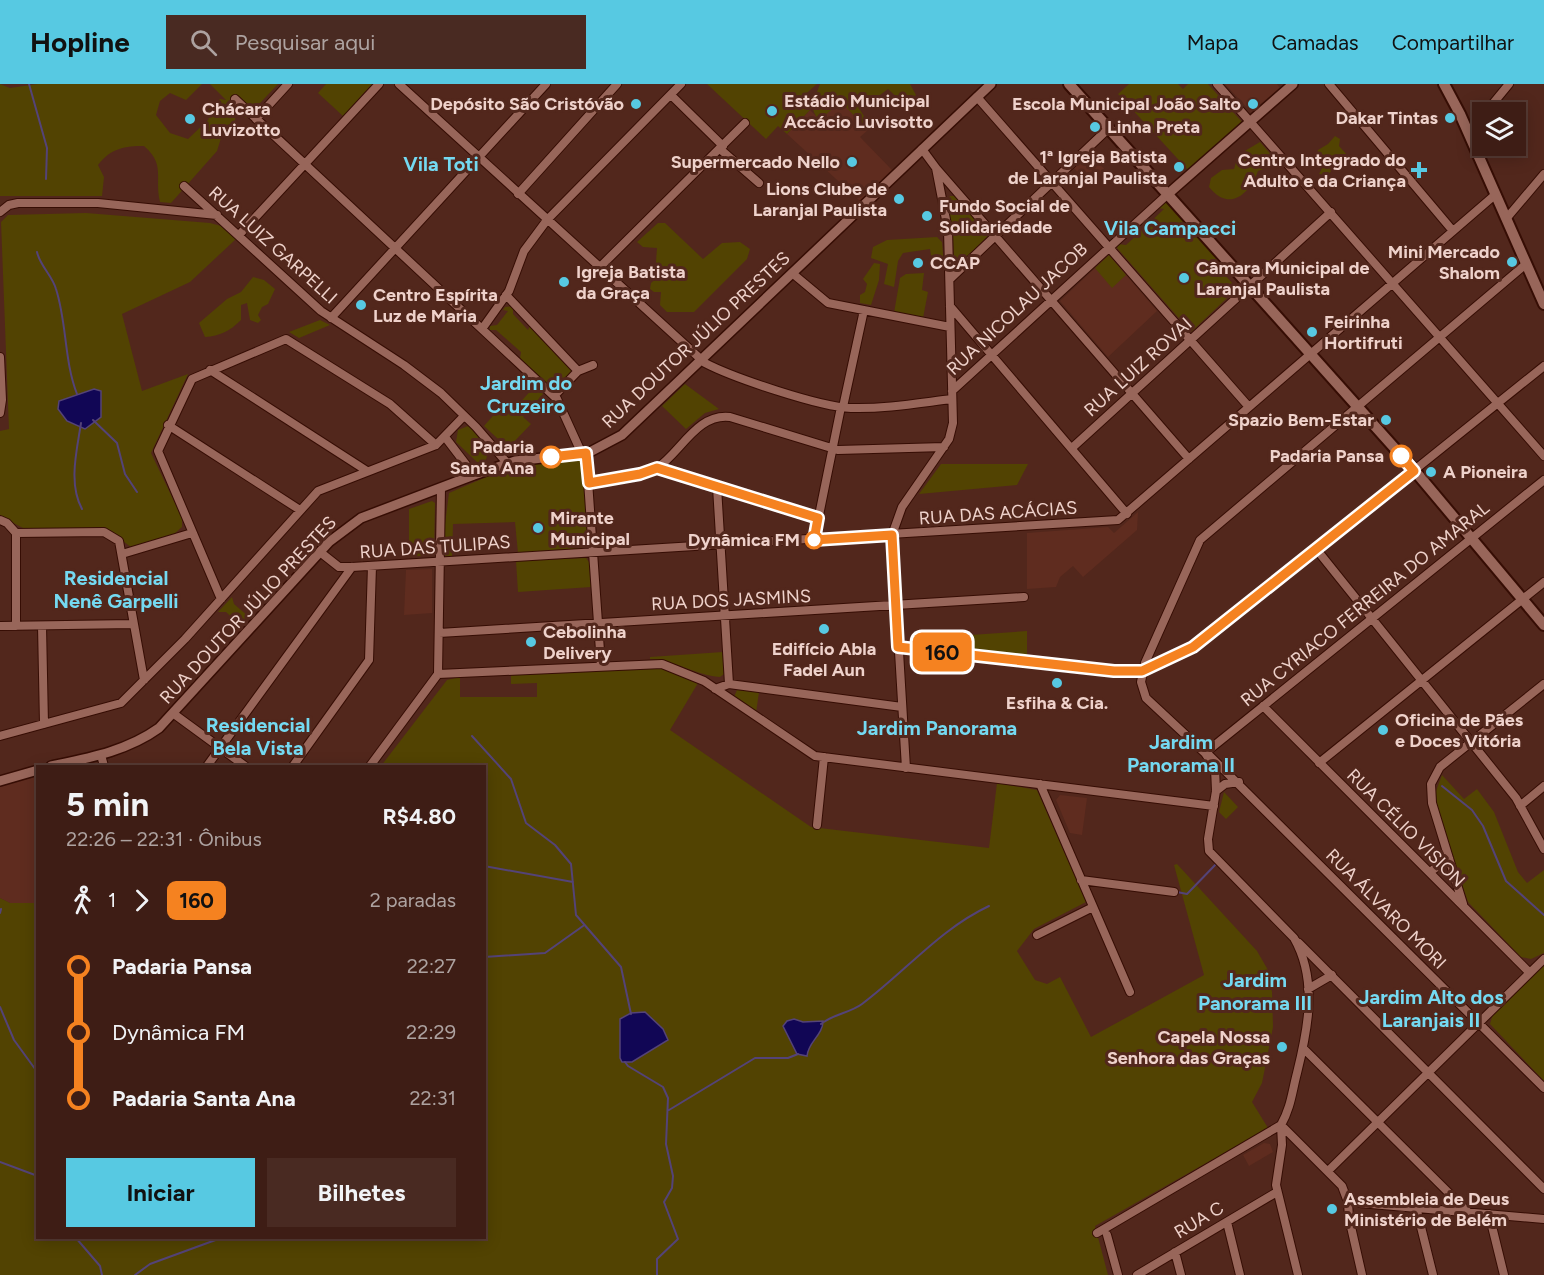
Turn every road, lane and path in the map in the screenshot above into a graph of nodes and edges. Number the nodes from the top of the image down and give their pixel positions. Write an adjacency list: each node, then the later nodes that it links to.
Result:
1 (288, 84): 18 (street)
2 (379, 84): 27 (street)
3 (399, 84): 26 (street)
4 (546, 84): 26 (street)
5 (617, 84): 34 (street)
6 (681, 84): 14 (street)
7 (991, 84): 15 (street, RUA DOUTOR JÚLIO PRESTES)
8 (1069, 84): 21 (main road)
9 (1217, 84): 19 (street)
10 (1293, 84): 19 (street, RUA NICOLAU JACOB)
11 (1329, 84): 43 (street)
12 (1444, 84): 23 (main road)
13 (1509, 84): 17 (street)
14 (671, 95): 24 (street); 42 (street)
15 (977, 97): 25 (street, RUA DOUTOR JÚLIO PRESTES); 30 (street)
16 (235, 99): 18 (street)
17 (1494, 102)
18 (256, 119): 27 (street)
19 (1251, 121): 35 (street, RUA NICOLAU JACOB); 39 (street)
20 (746, 123): 24 (street)
21 (1109, 128): 30 (street); 35 (main road)
22 (1472, 130): 23 (street)
23 (1469, 134): 36 (main road)
24 (722, 147): 31 (street); 49 (street)
25 (922, 149): 28 (street); 50 (street, RUA DOUTOR JÚLIO PRESTES)
26 (478, 158): 34 (street); 47 (street)
27 (304, 165): 44 (street); 47 (street)
28 (936, 168): 33 (street); 37 (street)
29 (1544, 174): 41 (street)
30 (1052, 181): 45 (street); 46 (street)
31 (759, 183)
32 (184, 186): 40 (street, RUA LUIZ GARPELLI)
33 (957, 193): 37 (street); 45 (street)
34 (519, 194): 42 (street)
35 (1168, 194): 46 (street, RUA NICOLAU JACOB); 53 (main road)
36 (1496, 194): 41 (main road); 43 (street)
37 (942, 200): 51 (street)
38 (0, 212): 40 (street)
39 (1331, 212): 52 (street); 53 (street, RUA LUIZ ROVAI)
40 (217, 215): 44 (street, RUA LUIZ GARPELLI)
41 (1506, 219): 48 (main road)
42 (547, 220): 49 (street); 54 (street)
43 (1453, 231): 52 (street)
44 (239, 235): 59 (street, RUA LUIZ GARPELLI)
45 (995, 236): 51 (street); 55 (street)
46 (1110, 247): 55 (street, RUA NICOLAU JACOB); 63 (street)
47 (394, 249): 59 (street); 61 (street)
48 (1526, 264): 56 (main road); 62 (street)
49 (600, 267): 67 (street)
50 (792, 273): 58 (street); 67 (street, RUA DOUTOR JÚLIO PRESTES)
51 (950, 279): 57 (street)
52 (1393, 283): 62 (street); 64 (street)
53 (1250, 286): 63 (street, RUA LUIZ ROVAI); 64 (main road)
54 (506, 295): 61 (street); 71 (street)
55 (1051, 301): 65 (street, RUA NICOLAU JACOB); 72 (street)
56 (1544, 304)
57 (950, 306): 60 (street); 65 (street)
58 (864, 310): 60 (street); 76 (street)
59 (331, 318): 80 (street, RUA LUIZ GARPELLI)
60 (950, 327): 73 (street)
61 (482, 329): 74 (street)
62 (1440, 337): 75 (street); 78 (street)
63 (1191, 340): 72 (street, RUA LUIZ ROVAI); 77 (street)
64 (1311, 354): 77 (street); 78 (main road)
65 (992, 355): 73 (street, RUA NICOLAU JACOB); 85 (street)
66 (0, 357): 79 (street)
67 (702, 360): 76 (street); 87 (street, RUA DOUTOR JÚLIO PRESTES)
68 (593, 365): 71 (street)
69 (1544, 366): 75 (street)
70 (210, 370): 81 (street); 83 (street); 92 (street)
71 (578, 371): 74 (street)
72 (1131, 394): 85 (street, RUA LUIZ ROVAI); 89 (street)
73 (952, 395): 76 (street); 84 (street)
74 (554, 396): 87 (street)
75 (1499, 403): 88 (street); 93 (street)
76 (842, 407): 86 (street)
77 (1249, 407): 89 (street)
78 (1357, 407): 93 (main road); 134 (street)
79 (0, 413)
80 (464, 416): 82 (street); 90 (street, RUA LUIZ GARPELLI)
81 (168, 425): 99 (street); 104 (street)
82 (445, 437): 83 (street); 94 (street)
83 (436, 445): 92 (street)
84 (944, 447): 86 (street); 105 (street)
85 (1073, 447): 100 (street)
86 (832, 449): 91 (street); 101 (street)
87 (584, 453): 90 (street, RUA DOUTOR JÚLIO PRESTES); 96 (street)
88 (1544, 456)
89 (1189, 459): 100 (street)
90 (507, 463): 94 (street, RUA DOUTOR JÚLIO PRESTES)
91 (657, 468): 96 (street); 97 (street)
92 (367, 471): 99 (street)
93 (1414, 471): 106 (main road); 109 (street)
94 (474, 475): 98 (street, RUA DOUTOR JÚLIO PRESTES)
95 (1544, 480): 106 (street, RUA CYRIACO FERREIRA DO AMARAL)
96 (589, 483): 111 (street)
97 (717, 486): 101 (street); 108 (street)
98 (441, 488): 110 (street, RUA DOUTOR JÚLIO PRESTES); 113 (street)
99 (300, 510): 120 (street)
100 (1127, 514): 105 (street, RUA DAS ACÁCIAS)
101 (818, 518): 107 (street)
102 (0, 520): 103 (street)
103 (16, 533): 112 (street); 129 (street)
104 (192, 533): 112 (street); 120 (street)
105 (892, 535): 107 (street, RUA DAS ACÁCIAS); 122 (street)
106 (1472, 537): 121 (main road); 124 (street, RUA CYRIACO FERREIRA DO AMARAL)
107 (814, 540): 108 (street, RUA DAS ACÁCIAS)
108 (721, 545): 111 (street, RUA DAS ACÁCIAS); 123 (street)
109 (1317, 550): 124 (street); 134 (street)
110 (320, 552): 115 (street, RUA DAS TULIPAS); 143 (street, RUA DOUTOR JÚLIO PRESTES)
111 (593, 553): 113 (street, RUA DAS TULIPAS); 125 (street)
112 (122, 554): 126 (street)
113 (440, 562): 114 (street, RUA DAS TULIPAS); 131 (street)
114 (372, 566): 116 (street, RUA DAS TULIPAS); 156 (street)
115 (339, 567): 116 (street, RUA DAS TULIPAS); 117 (street)
116 (352, 567): 117 (street)
117 (344, 579): 147 (street)
118 (1544, 582): 121 (street)
119 (1024, 597): 122 (street, RUA DOS JASMINS)
120 (221, 599): 136 (street)
121 (1523, 599): 127 (main road); 137 (street)
122 (896, 605): 123 (street, RUA DOS JASMINS); 132 (street)
123 (726, 615): 125 (street, RUA DOS JASMINS); 138 (street)
124 (1371, 618): 137 (street); 141 (street, RUA CYRIACO FERREIRA DO AMARAL)
125 (597, 623): 131 (street, RUA DOS JASMINS); 133 (street)
126 (133, 624): 130 (street); 136 (street)
127 (1544, 625)
128 (0, 626): 129 (street)
129 (16, 626): 130 (street)
130 (42, 626): 144 (street)
131 (439, 633): 135 (street)
132 (898, 647): 134 (street); 142 (street)
133 (601, 665): 135 (street); 140 (street)
134 (1142, 671): 148 (street, RUA ÁLVARO MORI)
135 (438, 674): 157 (street)
136 (144, 680): 144 (street)
137 (1421, 680): 146 (street); 151 (street)
138 (729, 684): 140 (street); 142 (street)
139 (1544, 684): 146 (street)
140 (715, 689): 150 (street)
141 (1263, 706): 148 (street, RUA CYRIACO FERREIRA DO AMARAL); 151 (street, RUA CÉLIO VISION)
142 (902, 707): 158 (street)
143 (174, 714): 147 (street); 149 (street, RUA DOUTOR JÚLIO PRESTES)
144 (44, 724): 145 (street)
145 (0, 736)
146 (1471, 742): 166 (street); 169 (street)
147 (220, 749): 154 (street); 155 (street)
148 (1205, 753): 161 (street, RUA ÁLVARO MORI); 164 (street)
149 (101, 754): 152 (street, RUA DOUTOR JÚLIO PRESTES); 153 (street)
150 (824, 757): 158 (street); 167 (street)
151 (1319, 763): 170 (street, RUA CÉLIO VISION)
152 (55, 765)
153 (104, 765)
154 (208, 765)
155 (244, 765)
156 (294, 765)
157 (371, 765)
158 (906, 768): 162 (street)
159 (36, 771): 160 (street)
160 (0, 781)
161 (1239, 782): 164 (street); 182 (street, RUA ÁLVARO MORI)
162 (1040, 784): 165 (street); 171 (street)
163 (1544, 786): 166 (street)
164 (1216, 791): 165 (street)
165 (1214, 806): 176 (street)
166 (1520, 806): 168 (street)
167 (817, 825)
168 (1544, 849)
169 (1449, 858): 170 (street); 173 (street)
170 (1430, 872): 173 (street, RUA CÉLIO VISION)
171 (1081, 880): 172 (street); 174 (street)
172 (1174, 892)
173 (1464, 906): 178 (street, RUA CÉLIO VISION)
174 (1093, 907): 175 (street); 181 (street)
175 (1037, 935)
176 (1294, 938): 179 (street); 180 (street)
177 (1544, 959): 178 (street)
178 (1529, 972): 182 (street)
179 (1332, 975): 180 (street); 184 (street)
180 (1308, 989): 183 (street)
181 (1130, 992)
182 (1479, 1023): 184 (street); 185 (street, RUA ÁLVARO MORI)
183 (1304, 1048): 186 (street); 187 (street)
184 (1428, 1072): 186 (street); 189 (street)
185 (1544, 1088)
186 (1378, 1122): 188 (street); 193 (street)
187 (1281, 1125): 188 (street); 190 (street); 197 (street)
188 (1328, 1171): 191 (street)
189 (1544, 1189)
190 (1277, 1192): 196 (street, RUA C); 204 (street)
191 (1348, 1202): 192 (street); 205 (street)
192 (1416, 1207): 193 (street); 206 (street)
193 (1468, 1212): 194 (street)
194 (1489, 1214): 195 (street); 207 (street)
195 (1544, 1219)
196 (1227, 1222): 199 (street, RUA C); 203 (street)
197 (1097, 1233)
198 (1107, 1235): 200 (street)
199 (1175, 1252): 201 (street, RUA C); 202 (street)
200 (1118, 1275)
201 (1137, 1275)
202 (1181, 1275)
203 (1240, 1275)
204 (1298, 1275)
205 (1362, 1275)
206 (1433, 1275)
207 (1504, 1275)

